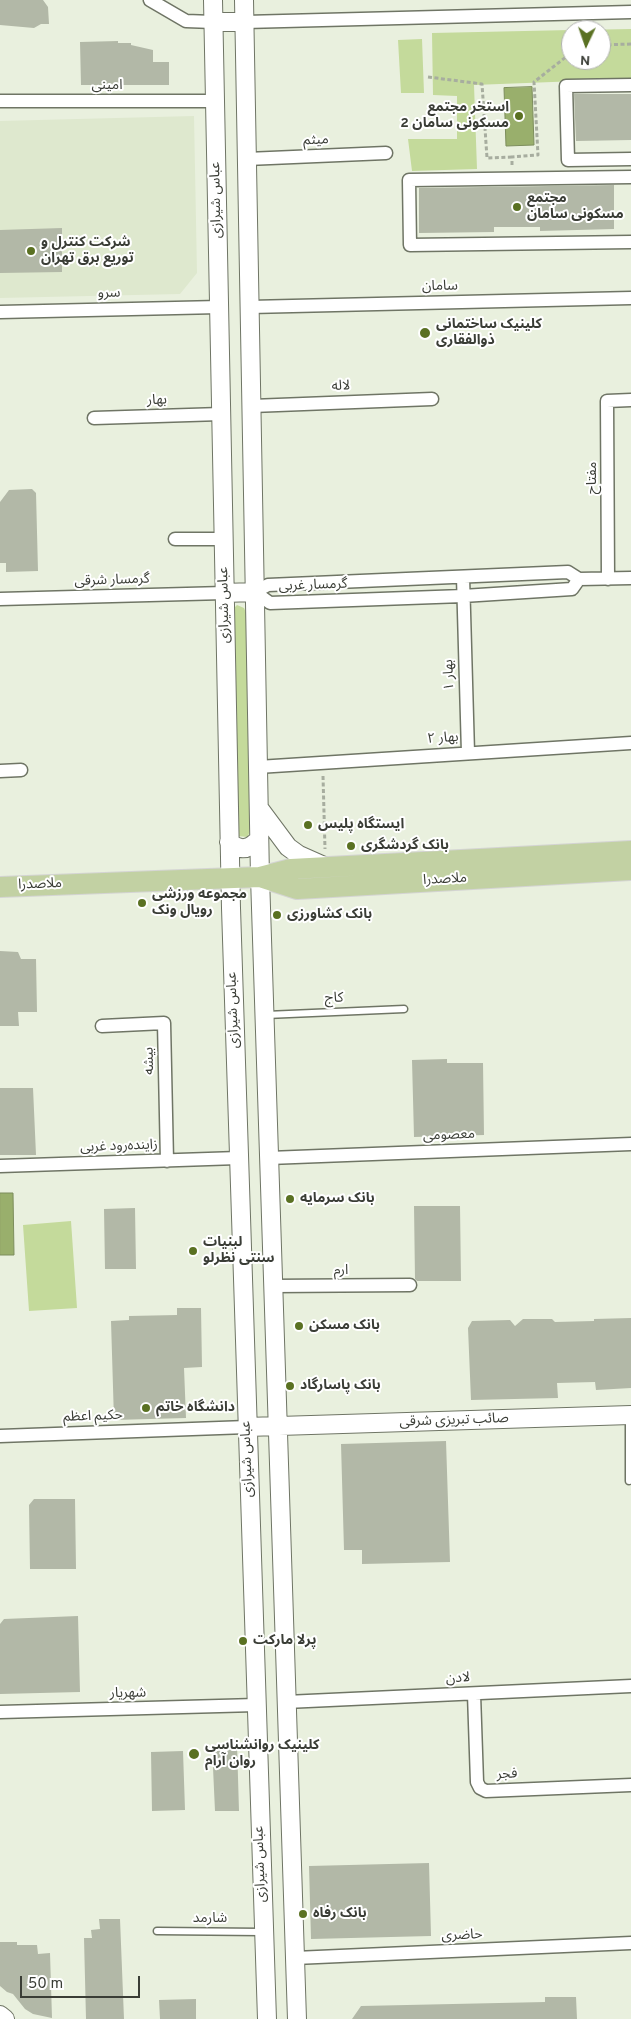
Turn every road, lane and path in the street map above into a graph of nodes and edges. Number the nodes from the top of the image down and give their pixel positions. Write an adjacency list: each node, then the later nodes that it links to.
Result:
1 (150, 0): 5 (street)
2 (213, 0): 5 (main road, عباس شیرازی)
3 (244, 0): 6 (main road)
4 (631, 12): 6 (street)
5 (213, 22): 6 (main road); 12 (main road, عباس شیرازی)
6 (245, 22): 16 (main road)
7 (631, 44): 8 (path)
8 (611, 45)
9 (561, 61): 15 (path)
10 (428, 78): 15 (path)
11 (631, 85): 17 (street)
12 (215, 100): 13 (street, امینی); 22 (main road, عباس شیرازی)
13 (0, 101)
14 (386, 153): 16 (street, میثم)
15 (512, 156): 19 (path)
16 (247, 159): 23 (main road)
17 (631, 159)
18 (631, 177): 19 (street)
19 (513, 179): 20 (street)
20 (631, 242)
21 (631, 298): 23 (street, سامان)
22 (219, 307): 24 (street, سرو); 28 (main road, عباس شیرازی)
23 (250, 307): 27 (main road)
24 (0, 312)
25 (432, 399): 27 (street, لاله)
26 (631, 400): 35 (street, مفتاح)
27 (252, 406): 36 (main road)
28 (221, 414): 29 (street, بهار); 31 (main road, عباس شیرازی)
29 (94, 418)
30 (175, 539): 31 (street)
31 (223, 539): 37 (main road, عباس شیرازی)
32 (463, 577): 34 (street, گرمسار غربی); 36 (street, گرمسار غربی); 38 (street, بهار ۱)
33 (631, 578): 35 (street, گرمسار غربی)
34 (579, 579): 35 (street, گرمسار غربی); 38 (street, گرمسار غربی)
35 (608, 579)
36 (255, 592): 37 (main road); 38 (street, گرمسار غربی); 43 (main road)
37 (224, 593): 39 (street, گرمسار شرقی); 48 (main road, عباس شیرازی)
38 (463, 596): 41 (street, بهار ۱)
39 (0, 599)
40 (631, 743): 41 (street, بهار ۲)
41 (468, 753): 42 (street, بهار ۲)
42 (323, 762): 43 (street, بهار ۲); 50 (path)
43 (258, 767): 46 (main road)
44 (21, 770): 45 (street)
45 (0, 771)
46 (259, 807): 47 (main road); 50 (main road)
47 (260, 839): 48 (main road); 52 (main road)
48 (229, 842): 53 (main road, عباس شیرازی)
49 (631, 851): 50 (main road, ملاصدرا)
50 (326, 867): 52 (main road, ملاصدرا)
51 (631, 870): 52 (main road, ملاصدرا)
52 (260, 877): 53 (main road, ملاصدرا); 56 (main road)
53 (230, 878): 54 (main road, ملاصدرا); 59 (main road, عباس شیرازی)
54 (0, 887)
55 (404, 1009): 56 (lane, کاج)
56 (264, 1015): 60 (main road)
57 (102, 1026): 61 (street, بیشه)
58 (631, 1144): 60 (street, معصومی)
59 (238, 1158): 61 (street, زاینده‌رود غربی); 67 (main road, عباس شیرازی)
60 (269, 1158): 63 (main road)
61 (167, 1161): 62 (street, زاینده‌رود غربی)
62 (0, 1166)
63 (273, 1286): 64 (street, ارم); 66 (main road)
64 (410, 1286)
65 (630, 1415): 66 (main road, صائب تبریزی شرقی); 69 (lane)
66 (278, 1426): 67 (main road, صائب تبریزی شرقی); 72 (main road)
67 (247, 1427): 68 (street, حکیم اعظم); 73 (main road, عباس شیرازی)
68 (0, 1436)
69 (630, 1481)
70 (631, 1686): 71 (street, لادن)
71 (474, 1694): 72 (street, لادن); 75 (street, فجر)
72 (286, 1702): 79 (main road)
73 (256, 1705): 74 (street, شهریار); 77 (main road, عباس شیرازی)
74 (0, 1712)
75 (631, 1786)
76 (157, 1932): 77 (lane, شارمد)
77 (264, 1932): 82 (main road, عباس شیرازی)
78 (631, 1943): 79 (street, حاضری)
79 (295, 1958): 83 (main road)
80 (0, 2015): 81 (main road)
81 (5, 2019)
82 (267, 2019)
83 (296, 2019)

